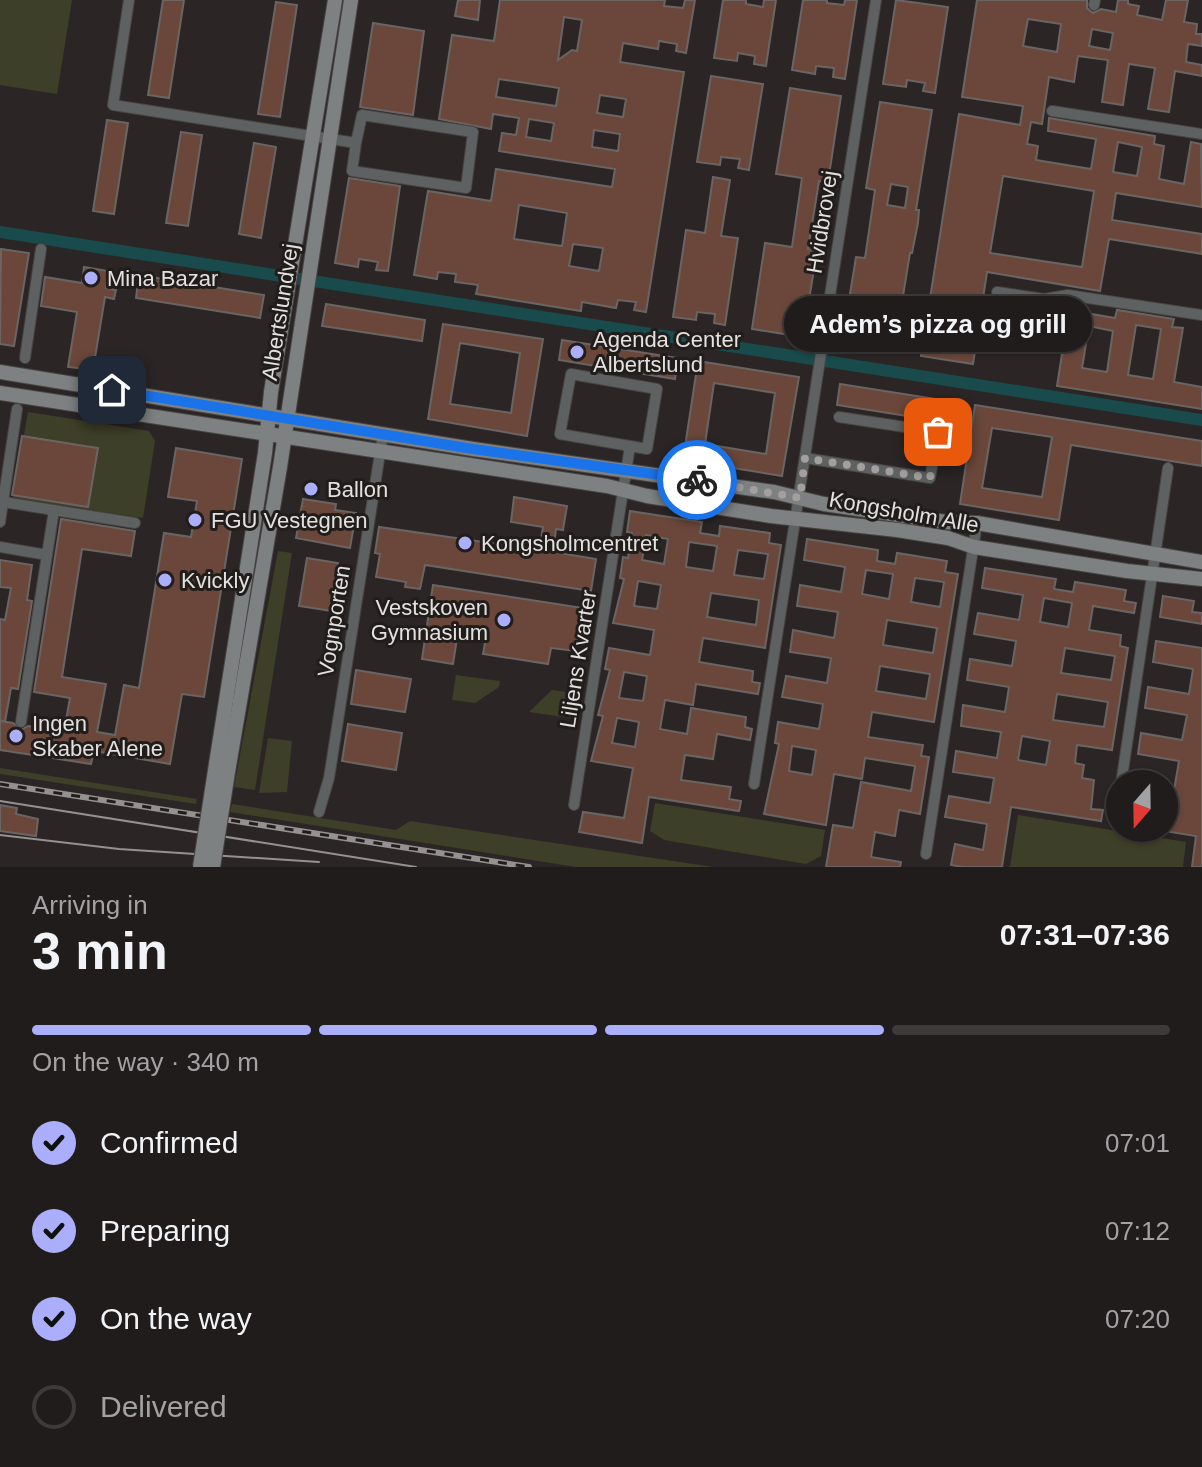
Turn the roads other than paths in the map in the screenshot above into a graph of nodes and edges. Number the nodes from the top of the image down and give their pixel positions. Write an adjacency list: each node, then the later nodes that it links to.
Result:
1 (129, 0): 7 (street)
2 (335, 0): 7 (street, Albertslundvej)
3 (351, 0): 7 (street, Albertslundvej)
4 (876, 0): 25 (street, Hvidbrovej)
5 (1052, 111): 6 (street)
6 (1202, 134)
7 (322, 138): 8 (street); 10 (street, Albertslundvej)
8 (356, 143): 8 (street)
9 (41, 249): 13 (street)
10 (300, 271): 17 (street, Albertslundvej); 19 (street, Albertslundvej)
11 (997, 292): 12 (street)
12 (1202, 315)
13 (25, 358)
14 (0, 372): 17 (street, Kongsholm Alle)
15 (0, 393): 21 (street, Kongsholm Alle)
16 (17, 409): 30 (street)
17 (269, 415): 19 (street, Kongsholm Alle); 21 (street, Albertslundvej)
18 (839, 417): 25 (street)
19 (286, 418): 20 (street, Kongsholm Alle); 22 (street, Albertslundvej)
20 (383, 434): 24 (street, Vognporten); 27 (street, Kongsholm Alle)
21 (267, 435): 22 (street, Kongsholm Alle); 44 (street, Albertslundvej)
22 (284, 437): 24 (street, Kongsholm Alle); 44 (street, Albertslundvej)
23 (630, 446): 23 (street); 27 (street, Liljens Kvarter)
24 (381, 452): 28 (street, Kongsholm Alle); 48 (street, Vognporten)
25 (805, 458): 29 (street, Hvidbrovej)
26 (1168, 468): 38 (street)
27 (626, 471): 28 (street, Liljens Kvarter); 29 (street, Kongsholm Alle)
28 (624, 490): 32 (street, Kongsholm Alle); 47 (street, Liljens Kvarter)
29 (800, 498): 32 (street, Hvidbrovej); 35 (street, Kongsholm Alle)
30 (3, 502): 31 (street); 33 (street)
31 (54, 510): 34 (street); 39 (street)
32 (796, 518): 37 (street, Kongsholm Alle); 46 (street, Hvidbrovej)
33 (0, 522)
34 (135, 523)
35 (977, 523): 37 (street); 38 (street, Kongsholm Alle)
36 (0, 547): 39 (street)
37 (974, 547): 41 (street, Kongsholm Alle); 49 (street)
38 (1154, 553): 40 (street, Kongsholm Alle); 41 (street)
39 (47, 555): 43 (street)
40 (1202, 562)
41 (1151, 573): 42 (street, Kongsholm Alle); 45 (street)
42 (1202, 579)
43 (21, 722)
44 (222, 765): 50 (street, Albertslundvej, bridge); 51 (street, Albertslundvej, bridge)
45 (1123, 770)
46 (754, 784)
47 (574, 805)
48 (319, 812)
49 (926, 854)
50 (200, 867)
51 (213, 867)

